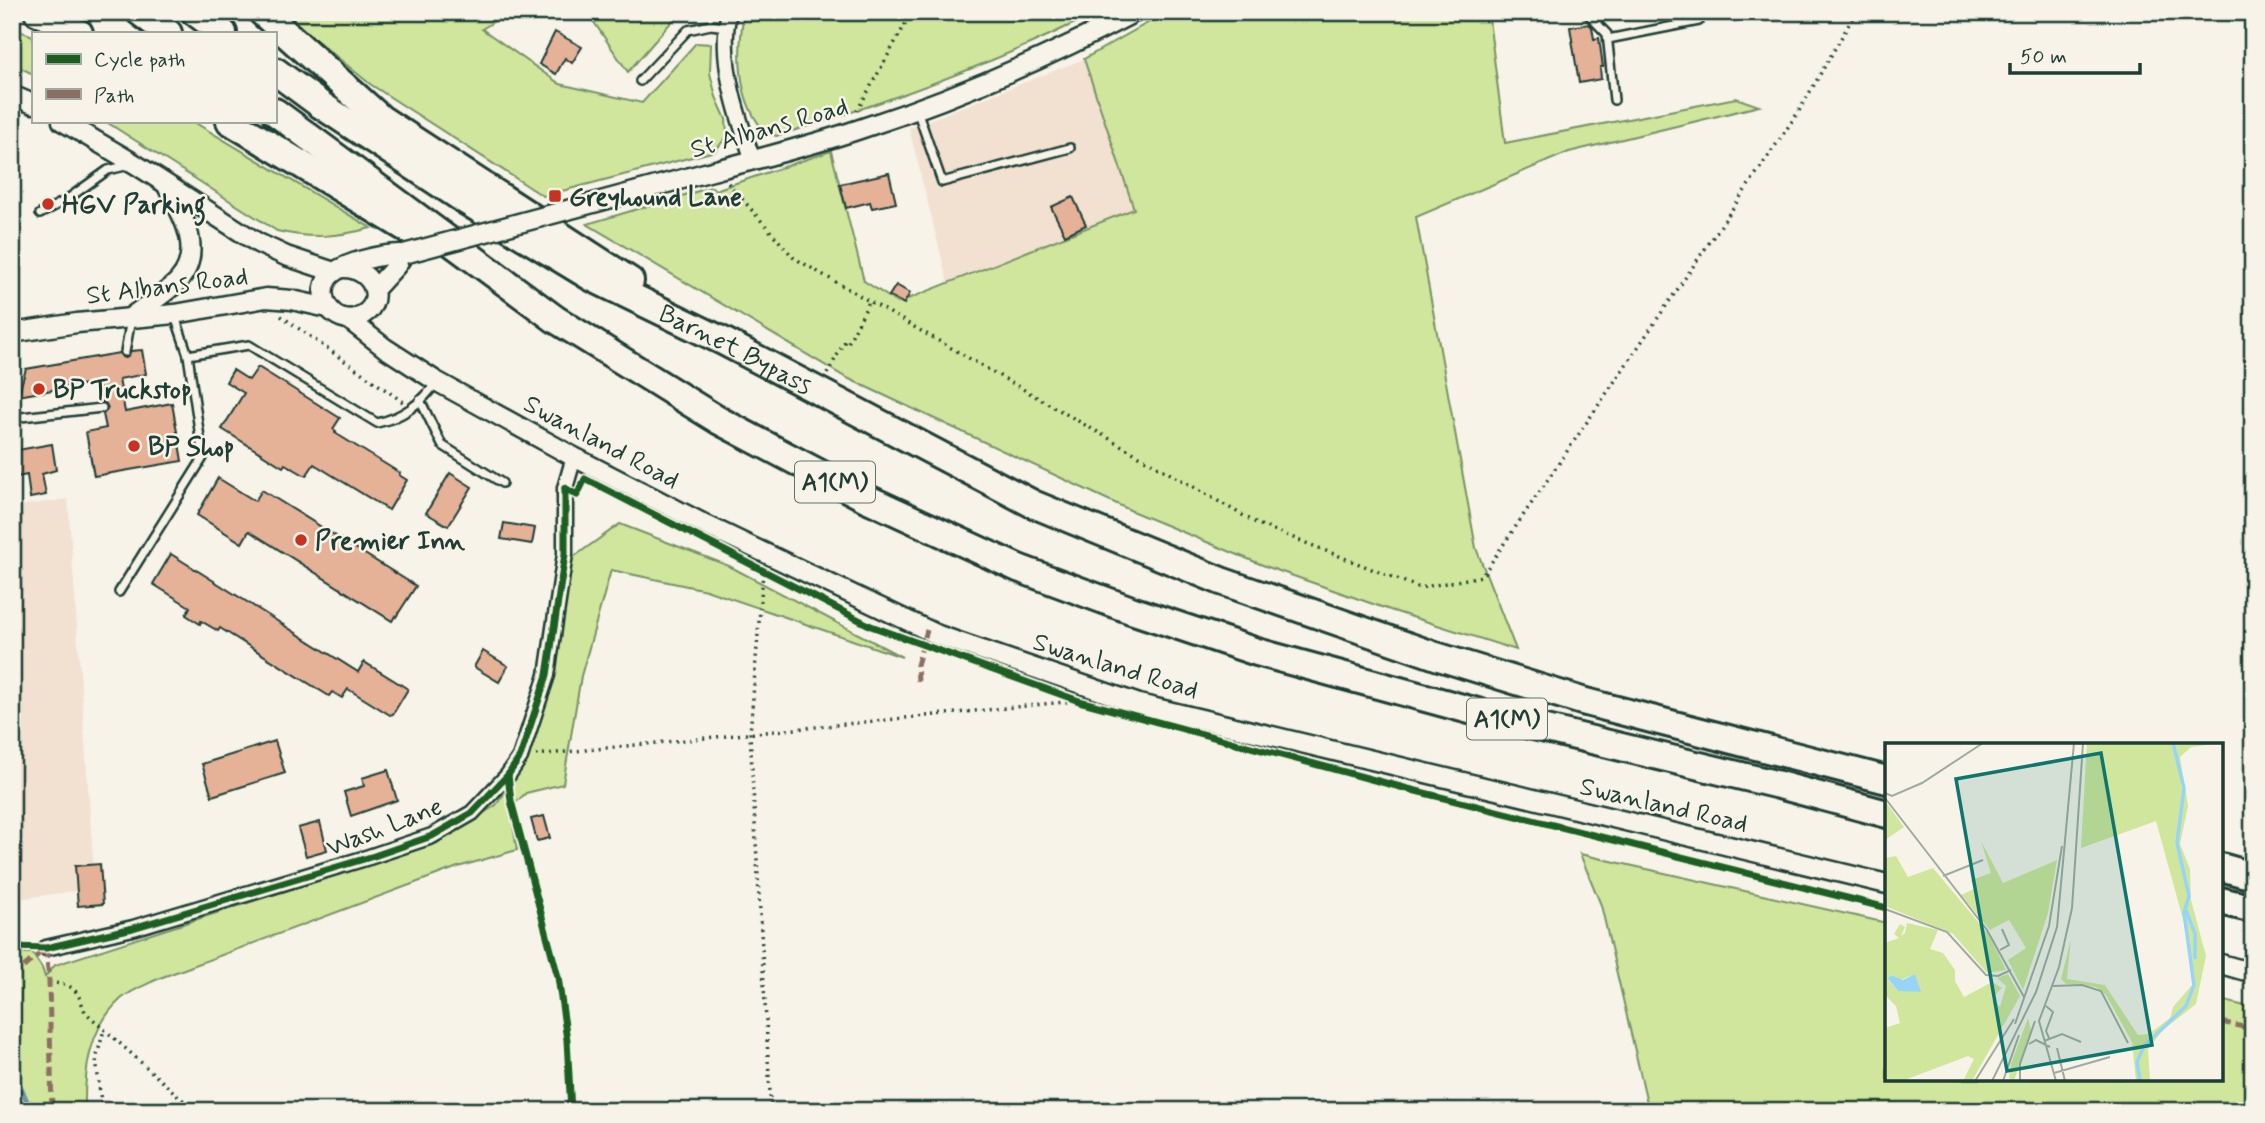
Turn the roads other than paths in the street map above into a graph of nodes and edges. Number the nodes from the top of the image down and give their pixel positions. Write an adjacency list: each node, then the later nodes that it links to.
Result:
1 (38, 12): 10 (highway)
2 (140, 12): 11 (highway)
3 (195, 12): 12 (highway)
4 (262, 12): 38 (highway, A1(M))
5 (729, 12): 9 (street)
6 (1135, 12): 19 (street, St Albans Road)
7 (1586, 12): 13 (lane)
8 (1699, 21): 13 (lane)
9 (726, 27): 15 (lane); 24 (street)
10 (77, 32)
11 (167, 32)
12 (222, 32)
13 (1608, 39): 17 (lane)
14 (276, 72): 38 (highway, Barnet Bypass / A1(M))
15 (640, 81)
16 (12, 95): 18 (street)
17 (1614, 100)
18 (32, 104)
19 (916, 109): 23 (lane); 24 (street, St Albans Road)
20 (276, 113): 36 (highway, A1(M))
21 (64, 122): 25 (street)
22 (232, 122): 36 (highway, A1(M))
23 (1070, 148)
24 (752, 160): 28 (street, St Albans Road, bridge)
25 (135, 164): 26 (street); 27 (lane)
26 (166, 185): 29 (street); 34 (street)
27 (40, 214)
28 (404, 254): 29 (street, St Albans Road); 30 (street)
29 (339, 270): 30 (street); 31 (street)
30 (374, 290): 32 (street)
31 (328, 308): 33 (street, St Albans Road); 35 (street)
32 (367, 312): 35 (street); 39 (street)
33 (174, 314): 34 (street, St Albans Road); 41 (lane)
34 (131, 317): 37 (street, St Albans Road); 40 (lane)
35 (348, 319): 39 (street, Swanland Road)
36 (555, 319): 50 (highway, A1(M))
37 (12, 332)
38 (723, 341): 49 (highway, Barnet Bypass / A1(M))
39 (385, 348): 42 (street, Swanland Road)
40 (125, 352)
41 (188, 355): 43 (lane); 48 (lane)
42 (436, 381): 43 (lane); 46 (street, Swanland Road)
43 (421, 400): 47 (lane)
44 (102, 408): 45 (lane)
45 (12, 418)
46 (574, 457): 53 (street, Swanland Road); 56 (street, Wash Lane)
47 (502, 483)
48 (119, 592)
49 (1885, 779)
50 (1885, 813)
51 (2223, 868): 52 (highway)
52 (2253, 876)
53 (1885, 884)
54 (2223, 902): 55 (highway)
55 (2253, 909)
56 (46, 948)
57 (2223, 965): 58 (street)
58 (2253, 973)

